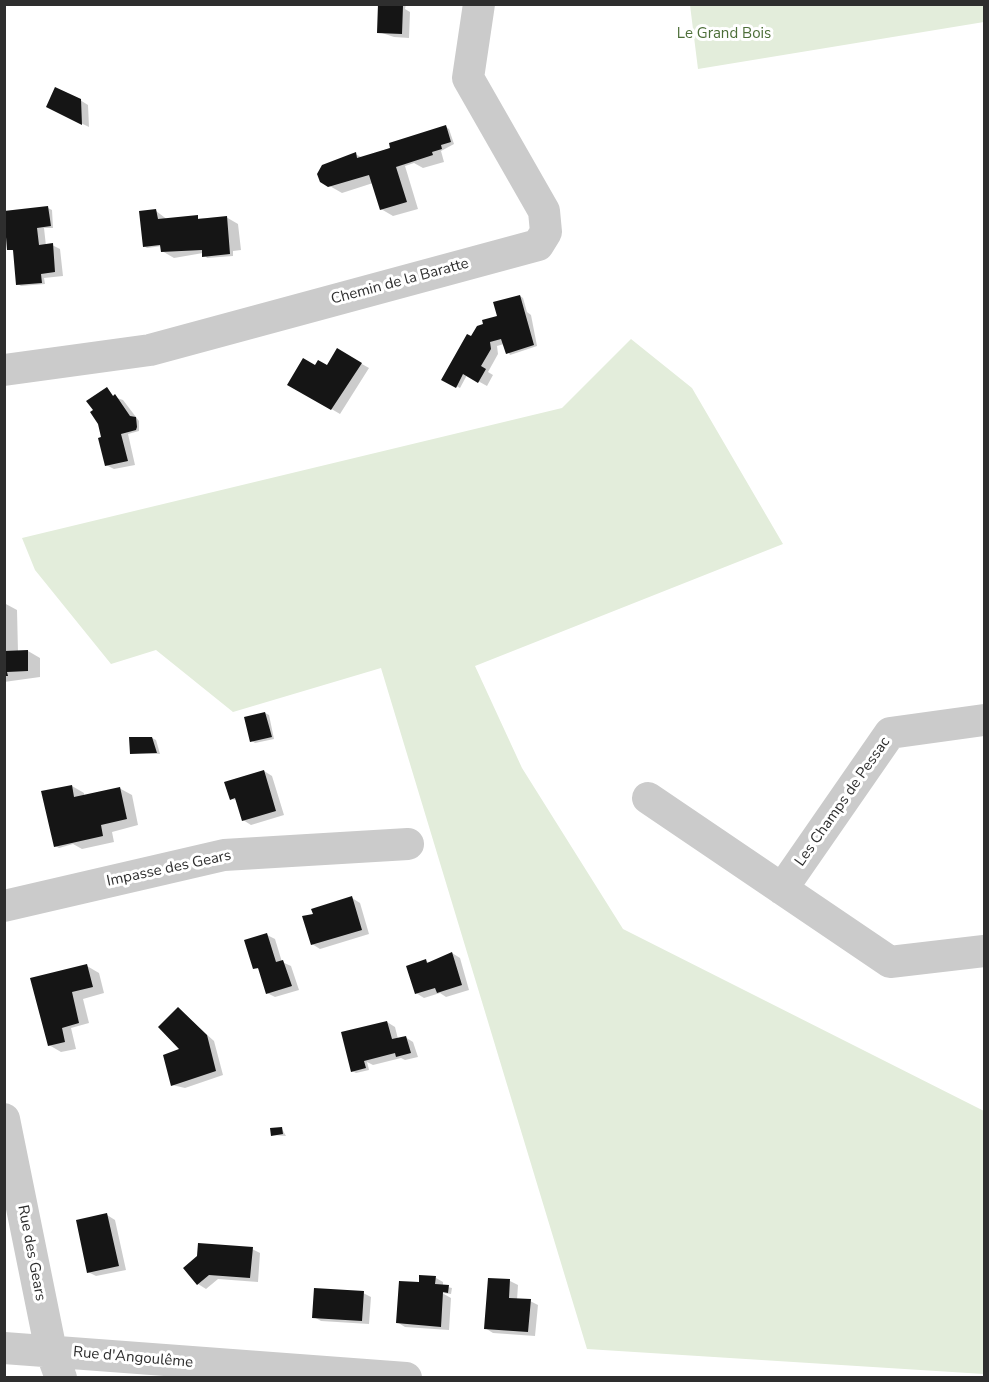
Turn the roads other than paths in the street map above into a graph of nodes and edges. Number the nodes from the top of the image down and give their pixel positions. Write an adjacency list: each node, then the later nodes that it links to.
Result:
1 (479, 4): 2 (street, Chemin de la Baratte)
2 (4, 370)
3 (984, 720): 6 (street, Les Champs de Pessac)
4 (648, 798): 6 (street)
5 (408, 844): 7 (street, Impasse des Gears)
6 (782, 889): 8 (street)
7 (4, 906)
8 (984, 951)
9 (4, 1119): 11 (street, Rue des Gears)
10 (4, 1348): 11 (street, Rue d'Angoulême)
11 (56, 1364): 12 (street, Rue d'Angoulême)
12 (406, 1377)

